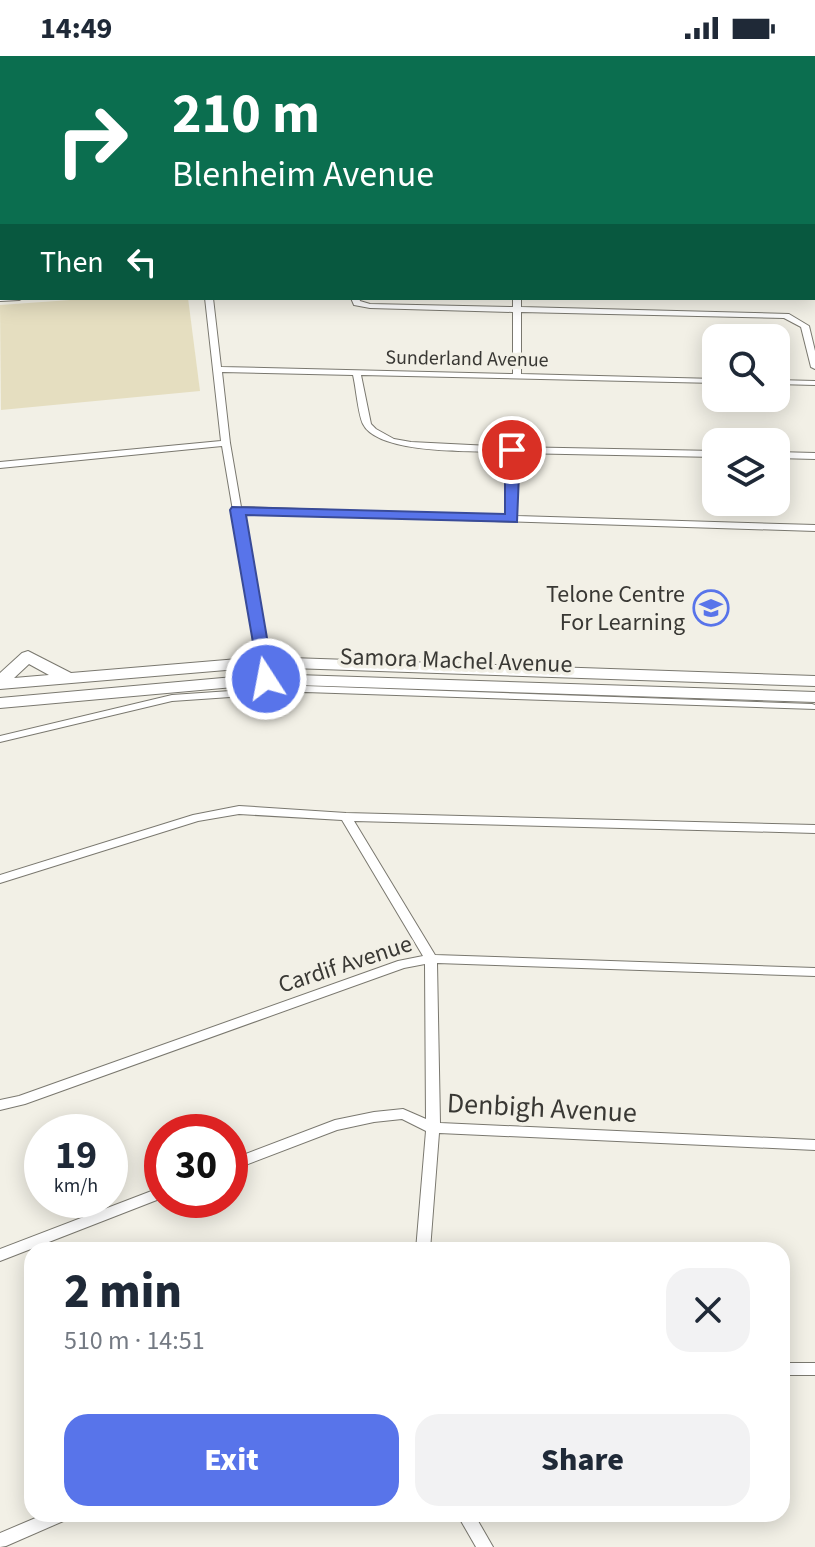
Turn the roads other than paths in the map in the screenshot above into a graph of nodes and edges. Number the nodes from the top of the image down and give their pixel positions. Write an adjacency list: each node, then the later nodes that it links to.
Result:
1 (209, 300): 6 (street)
2 (356, 300): 4 (street)
3 (517, 300): 4 (street)
4 (515, 310): 5 (street); 8 (street)
5 (815, 367)
6 (218, 369): 7 (street, Sunderland Avenue); 12 (street)
7 (357, 373): 8 (street, Sunderland Avenue); 13 (street)
8 (517, 377): 9 (street, Sunderland Avenue)
9 (702, 381)
10 (790, 382): 11 (street)
11 (815, 383)
12 (226, 443): 17 (street); 18 (street)
13 (512, 450): 14 (street); 19 (street)
14 (702, 454)
15 (790, 455): 16 (street)
16 (815, 456)
17 (0, 465)
18 (237, 510): 19 (street); 21 (street)
19 (512, 519): 20 (street)
20 (815, 528)
21 (264, 670): 22 (highway, Samora Machel Avenue); 23 (highway, Samora Machel Avenue); 25 (highway, Samora Machel Avenue); 26 (highway, Samora Machel Avenue)
22 (69, 679): 24 (highway, Samora Machel Avenue); 24 (highway)
23 (815, 681)
24 (0, 683)
25 (814, 702): 27 (street)
26 (0, 703)
27 (4, 738)
28 (346, 817): 29 (street); 30 (street); 31 (street)
29 (815, 829)
30 (0, 879)
31 (431, 959): 32 (street, Cardif Avenue); 33 (street, Cardif Avenue); 34 (street)
32 (815, 972)
33 (0, 1105)
34 (433, 1128): 35 (street, Denbigh Avenue); 36 (street, Denbigh Avenue); 39 (street)
35 (815, 1145)
36 (248, 1159)
37 (144, 1199): 38 (street)
38 (33, 1242)
39 (424, 1242)
40 (24, 1246): 41 (street)
41 (0, 1255)
42 (790, 1369): 43 (street)
43 (815, 1369)
44 (44, 1522): 46 (street)
45 (470, 1522): 47 (street)
46 (0, 1541)
47 (485, 1547)

